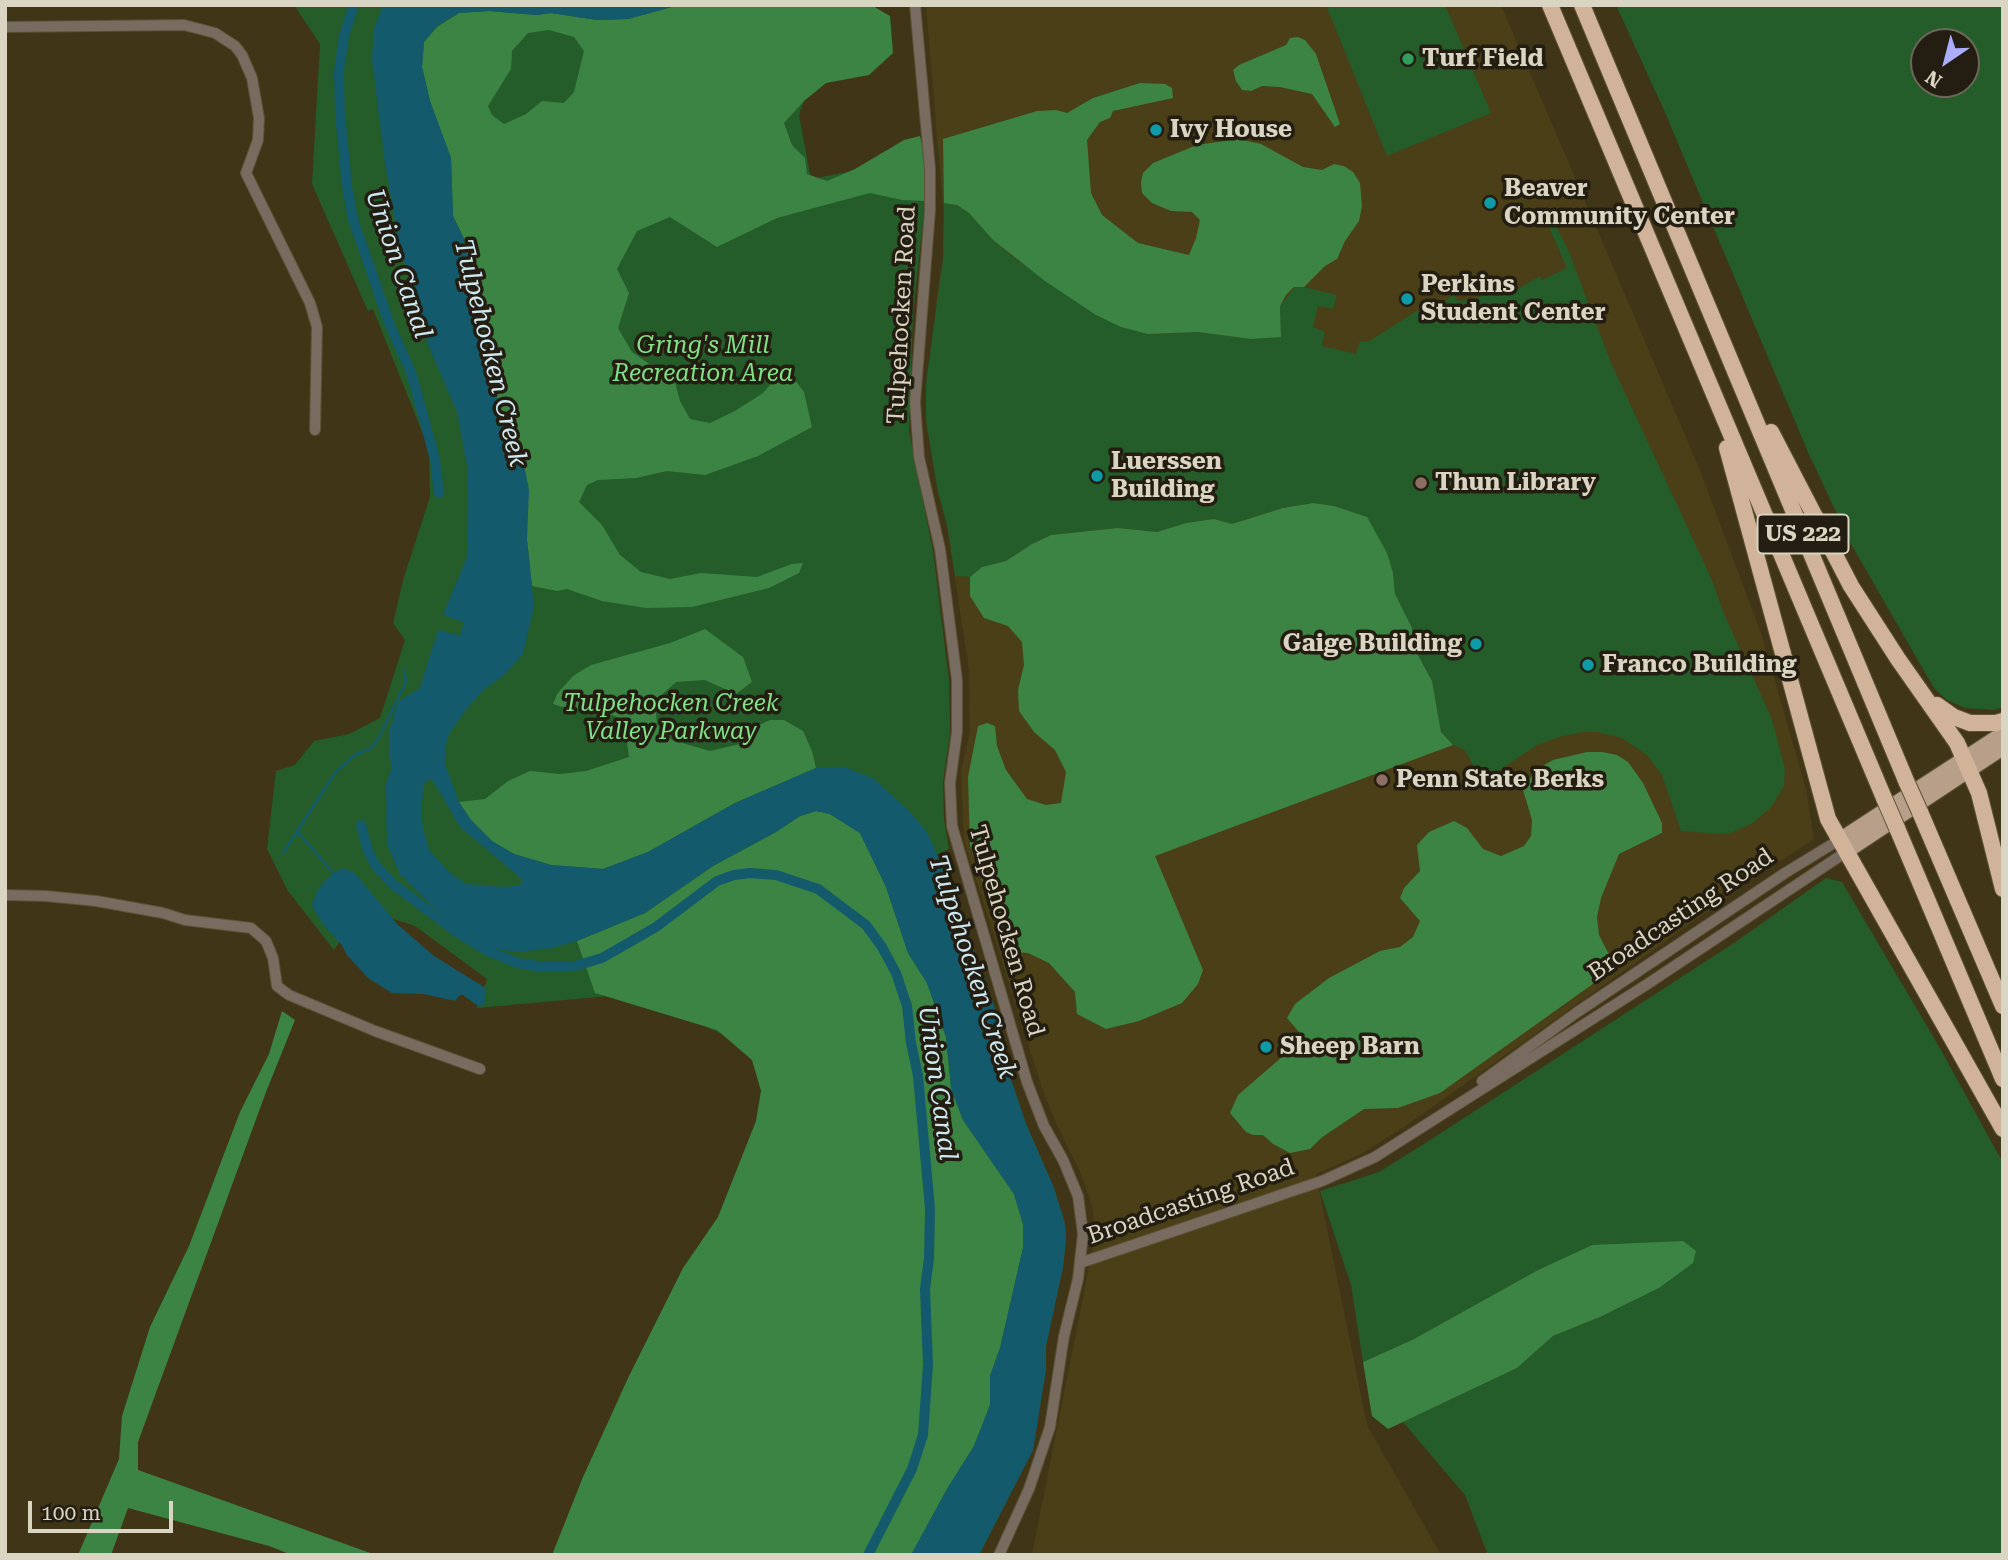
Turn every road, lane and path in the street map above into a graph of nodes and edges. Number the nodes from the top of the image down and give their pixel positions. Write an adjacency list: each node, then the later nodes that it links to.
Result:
1 (915, 5): 21 (street, Tulpehocken Road)
2 (1549, 5): 6 (highway, US 222)
3 (1582, 5): 5 (highway, US 222)
4 (5, 27): 7 (street)
5 (1699, 285): 8 (highway); 16 (highway, US 222, bridge)
6 (1696, 352): 13 (highway); 18 (highway, US 222, bridge)
7 (315, 430)
8 (1922, 693): 9 (highway); 12 (highway)
9 (2003, 721)
10 (2003, 733): 12 (main road, Broadcasting Road)
11 (2003, 748): 12 (main road, Broadcasting Road)
12 (1967, 764): 13 (main road, Broadcasting Road); 14 (highway)
13 (1842, 846): 19 (highway); 20 (street, Broadcasting Road); 20 (street, Broadcasting Road)
14 (2003, 889)
15 (5, 895): 17 (street)
16 (2003, 1006)
17 (480, 1069)
18 (2003, 1079)
19 (2003, 1129)
20 (1392, 1146): 21 (street, Broadcasting Road)
21 (1080, 1263): 22 (street, Tulpehocken Road)
22 (999, 1555)

